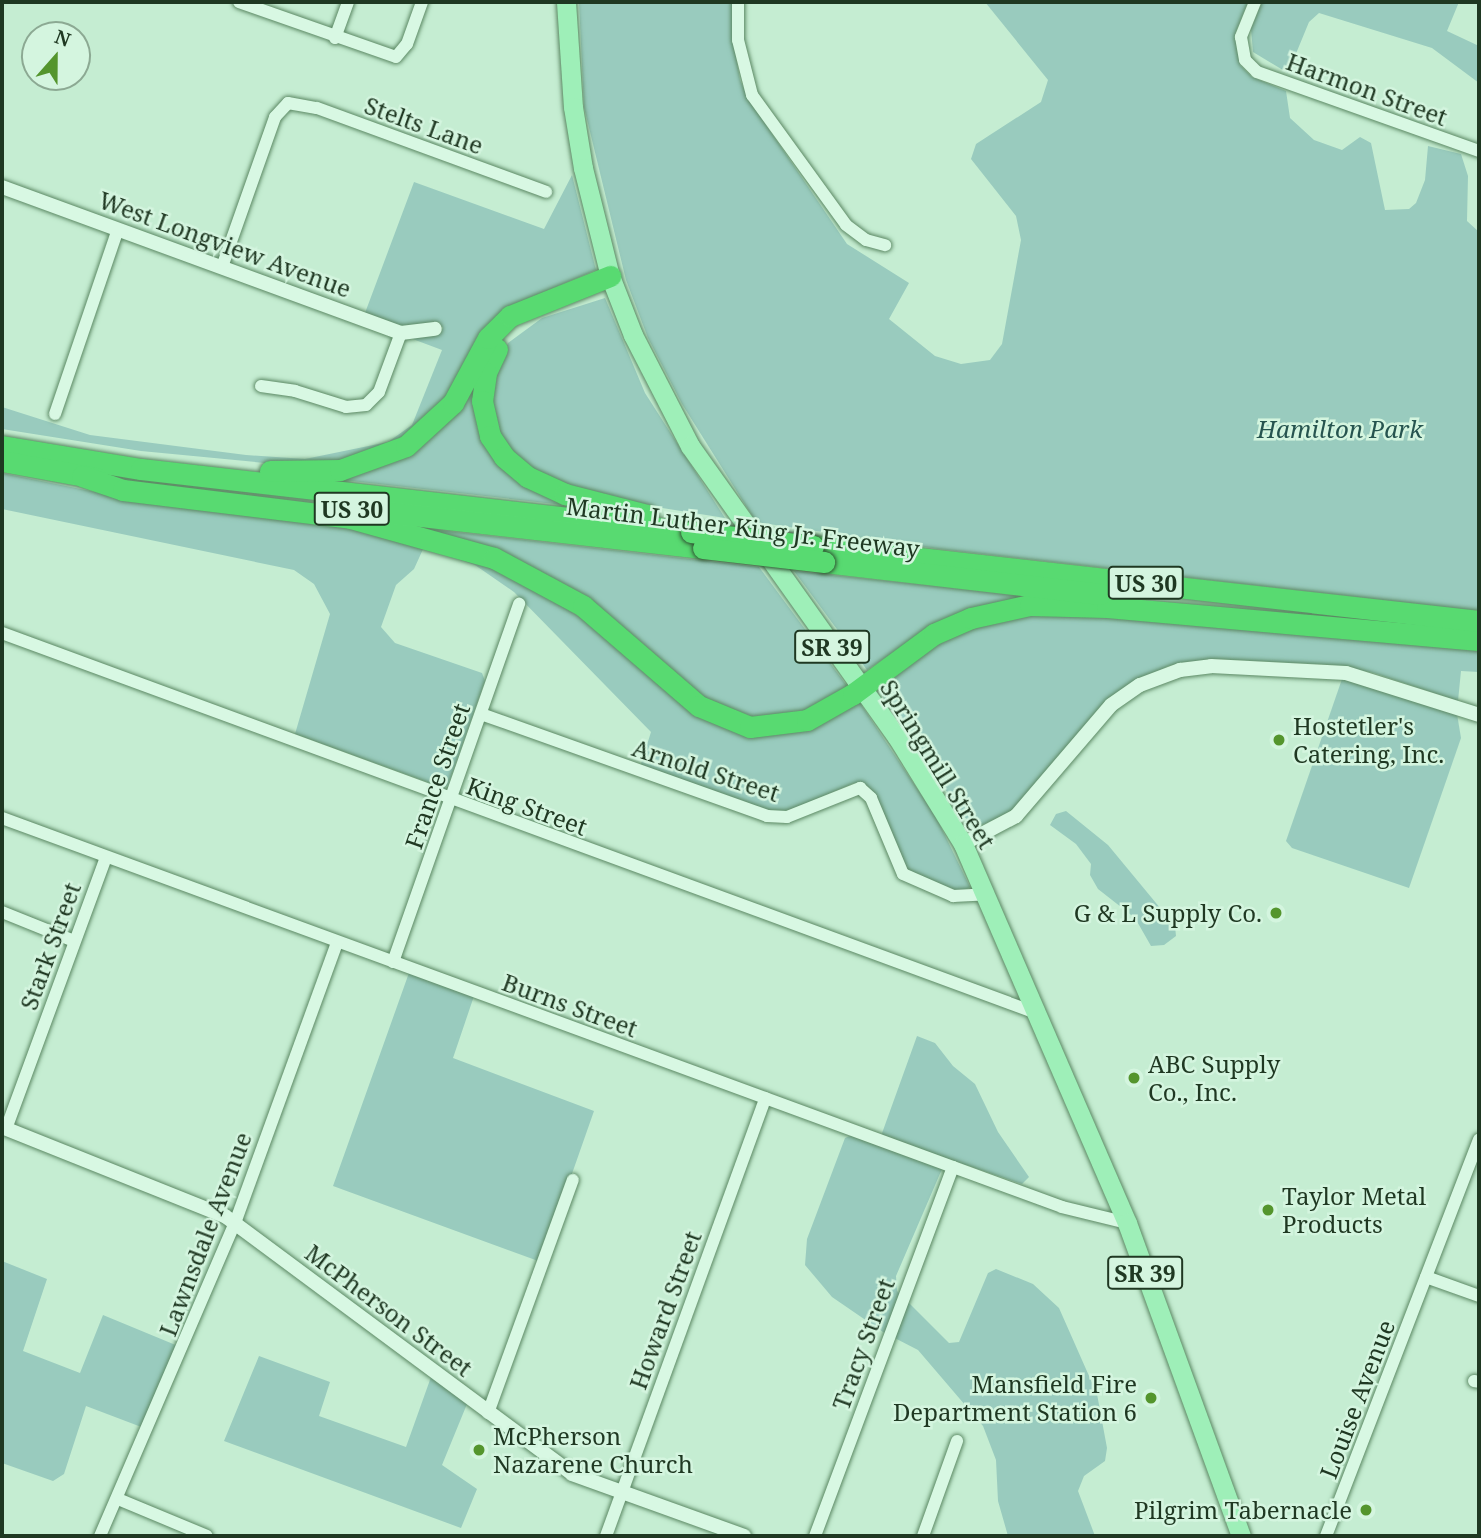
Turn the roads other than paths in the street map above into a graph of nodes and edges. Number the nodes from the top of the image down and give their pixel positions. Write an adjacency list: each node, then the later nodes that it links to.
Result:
1 (239, 2): 7 (street)
2 (348, 2): 7 (street)
3 (422, 2): 7 (street)
4 (566, 2): 14 (main road, Springmill Street / SR 39)
5 (738, 2): 12 (street)
6 (1255, 2): 8 (street, Harmon Street)
7 (335, 38)
8 (1479, 151)
9 (2, 187): 11 (street, West Longview Avenue)
10 (546, 192): 13 (street, Stelts Lane)
11 (118, 229): 13 (street, West Longview Avenue); 18 (street)
12 (886, 245)
13 (222, 267): 16 (street, West Longview Avenue)
14 (612, 282): 19 (highway); 23 (highway); 29 (main road, Springmill Street / SR 39)
15 (435, 329): 16 (street, West Longview Avenue)
16 (401, 333): 17 (street)
17 (261, 386)
18 (55, 414)
19 (2, 437)
20 (2, 446): 23 (highway, Martin Luther King Jr. Freeway / US 30)
21 (2, 461): 22 (highway, Martin Luther King Jr. Freeway / US 30)
22 (82, 476): 23 (highway, Martin Luther King Jr. Freeway / US 30); 29 (highway)
23 (693, 534): 24 (highway, Martin Luther King Jr. Freeway / US 30, bridge)
24 (815, 548): 26 (highway, Martin Luther King Jr. Freeway / US 30); 28 (highway, Martin Luther King Jr. Freeway / US 30)
25 (519, 604): 30 (street, France Street)
26 (1479, 621)
27 (2, 633): 32 (street, King Street)
28 (1479, 638): 29 (highway)
29 (861, 687): 34 (main road, Springmill Street / SR 39)
30 (481, 714): 32 (street, France Street); 36 (street, Arnold Street)
31 (1479, 715): 34 (street)
32 (450, 801): 40 (street, France Street); 41 (street, King Street)
33 (2, 818): 35 (street, Burns Street)
34 (963, 844): 36 (main road, Springmill Street / SR 39)
35 (106, 857): 38 (street, Stark Street); 39 (street, Burns Street)
36 (987, 894): 41 (main road, Springmill Street / SR 39)
37 (2, 912): 38 (street)
38 (74, 941): 43 (street, Stark Street)
39 (337, 942): 40 (street, Burns Street); 47 (street, Lawnsdale Avenue)
40 (393, 962): 42 (street, Burns Street)
41 (1039, 1014): 48 (main road, Springmill Street / SR 39)
42 (765, 1098): 45 (street, Burns Street); 53 (street, Howard Street)
43 (4, 1128): 47 (street, McPherson Street)
44 (1479, 1139): 49 (street, Louise Avenue)
45 (953, 1167): 48 (street, Burns Street); 59 (street, Tracy Street)
46 (573, 1180): 51 (street)
47 (235, 1223): 51 (street, McPherson Street); 54 (street, Lawnsdale Avenue)
48 (1127, 1223): 61 (main road, Springmill Street / SR 39)
49 (1426, 1277): 50 (street); 62 (street, Louise Avenue)
50 (1479, 1296)
51 (488, 1413): 53 (street, McPherson Street)
52 (957, 1441): 60 (street)
53 (621, 1493): 57 (street, Howard Street); 58 (street, McPherson Street)
54 (118, 1499): 55 (street, Lawnsdale Avenue); 56 (street)
55 (100, 1536)
56 (207, 1536)
57 (606, 1536)
58 (744, 1536)
59 (815, 1536)
60 (923, 1536)
61 (1241, 1536)
62 (1326, 1536)

